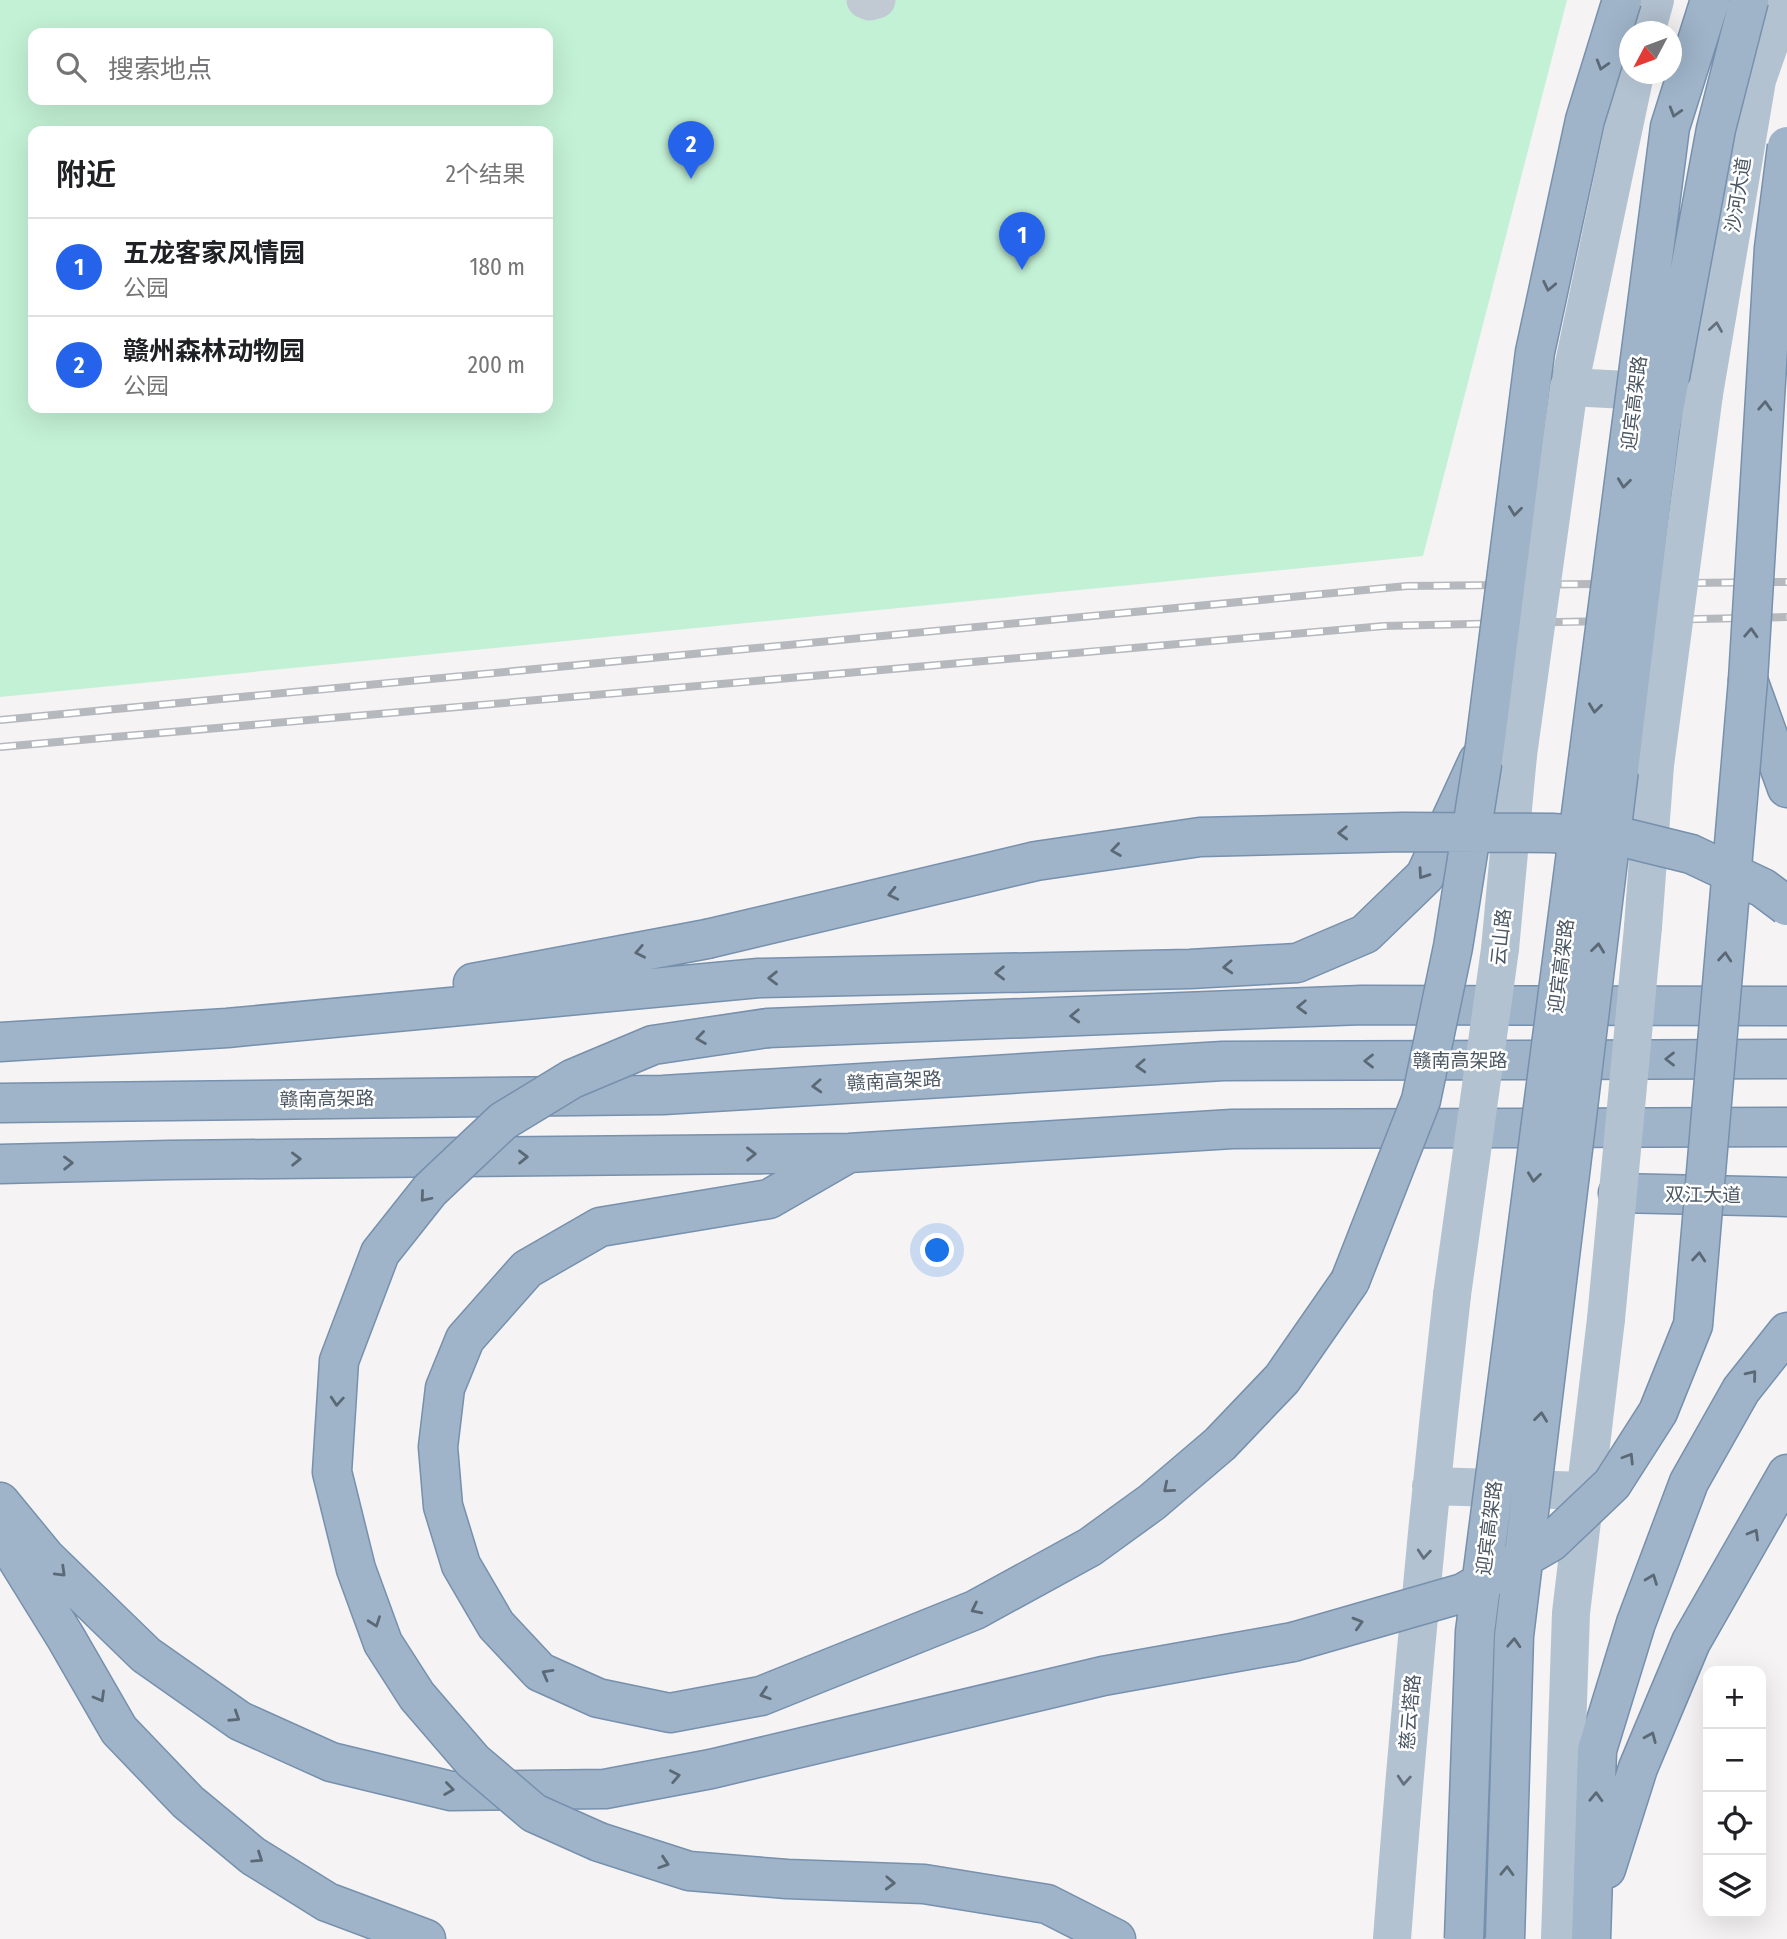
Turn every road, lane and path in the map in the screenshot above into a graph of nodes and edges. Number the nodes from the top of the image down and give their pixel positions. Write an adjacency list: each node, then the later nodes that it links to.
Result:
1 (865, 0): 2 (street)
2 (877, 0)
3 (1622, 0): 14 (highway, one-way to 14, bridge)
4 (1655, 0): 8 (main road)
5 (1710, 0): 37 (highway, 迎宾高架路, one-way to 37, bridge)
6 (1749, 0): 38 (highway, 迎宾高架路, one-way to 6, bridge)
7 (1785, 0): 12 (main road, 沙河大道, one-way to 7)
8 (1649, 21)
9 (1633, 84): 11 (main road)
10 (1787, 146): 13 (highway, one-way to 10, bridge)
11 (1569, 387): 12 (main road); 14 (main road, 云山路, bridge)
12 (1704, 394): 25 (main road, 沙河大道, bridge)
13 (1748, 680): 15 (highway); 31 (highway, one-way to 13, bridge)
14 (1501, 751): 18 (highway, one-way to 18, bridge); 23 (highway, one-way to 23, bridge); 29 (main road, 云山路, bridge)
15 (1787, 789)
16 (1787, 906): 18 (highway, one-way to 18, bridge)
17 (1787, 1006): 35 (highway, one-way to 35, bridge)
18 (227, 1028): 19 (highway)
19 (0, 1042)
20 (1787, 1059): 21 (highway, 赣南高架路, one-way to 21)
21 (0, 1103)
22 (1787, 1127): 23 (highway)
23 (849, 1153): 24 (highway, one-way to 23)
24 (0, 1164)
25 (1618, 1193): 26 (highway, 双江大道); 30 (main road, bridge)
26 (1787, 1197)
27 (1787, 1332): 33 (highway, one-way to 27)
28 (1787, 1474): 33 (highway, one-way to 28)
29 (1431, 1486): 30 (main road); 36 (main road, 慈云塔路, one-way to 36)
30 (1586, 1492): 33 (main road)
31 (0, 1502)
32 (0, 1533): 34 (highway, one-way to 34)
33 (1581, 1932)
34 (426, 1939)
35 (1115, 1939)
36 (1392, 1939)
37 (1464, 1939)
38 (1505, 1939)

